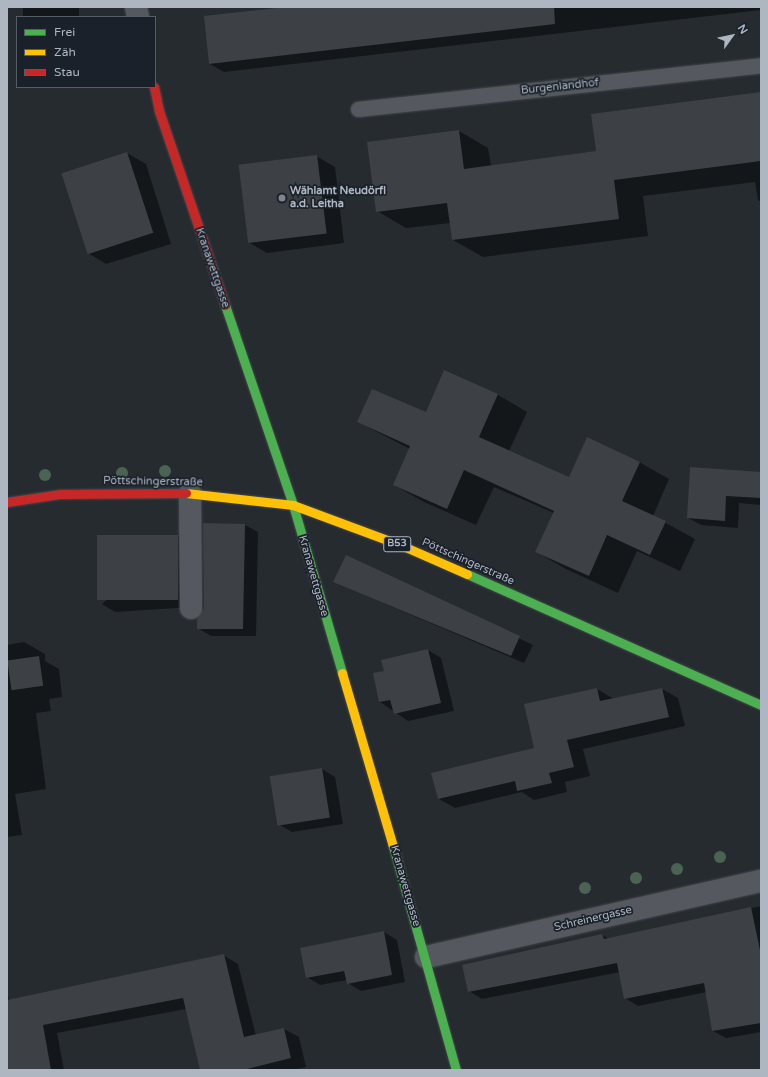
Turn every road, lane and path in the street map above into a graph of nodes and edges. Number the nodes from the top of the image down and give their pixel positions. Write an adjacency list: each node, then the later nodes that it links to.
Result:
1 (761, 65): 3 (lane, Burgenlandhof)
2 (154, 88): 6 (street, Kranawettgasse)
3 (358, 109)
4 (190, 493): 5 (street, Pöttschingerstraße / B53); 6 (street, Pöttschingerstraße / B53); 7 (street)
5 (7, 502)
6 (293, 505): 8 (street, Pöttschingerstraße / B53); 10 (street, Kranawettgasse)
7 (190, 608)
8 (761, 705)
9 (761, 881): 10 (street, Schreinergasse)
10 (426, 957): 11 (street, Kranawettgasse)
11 (456, 1070)

